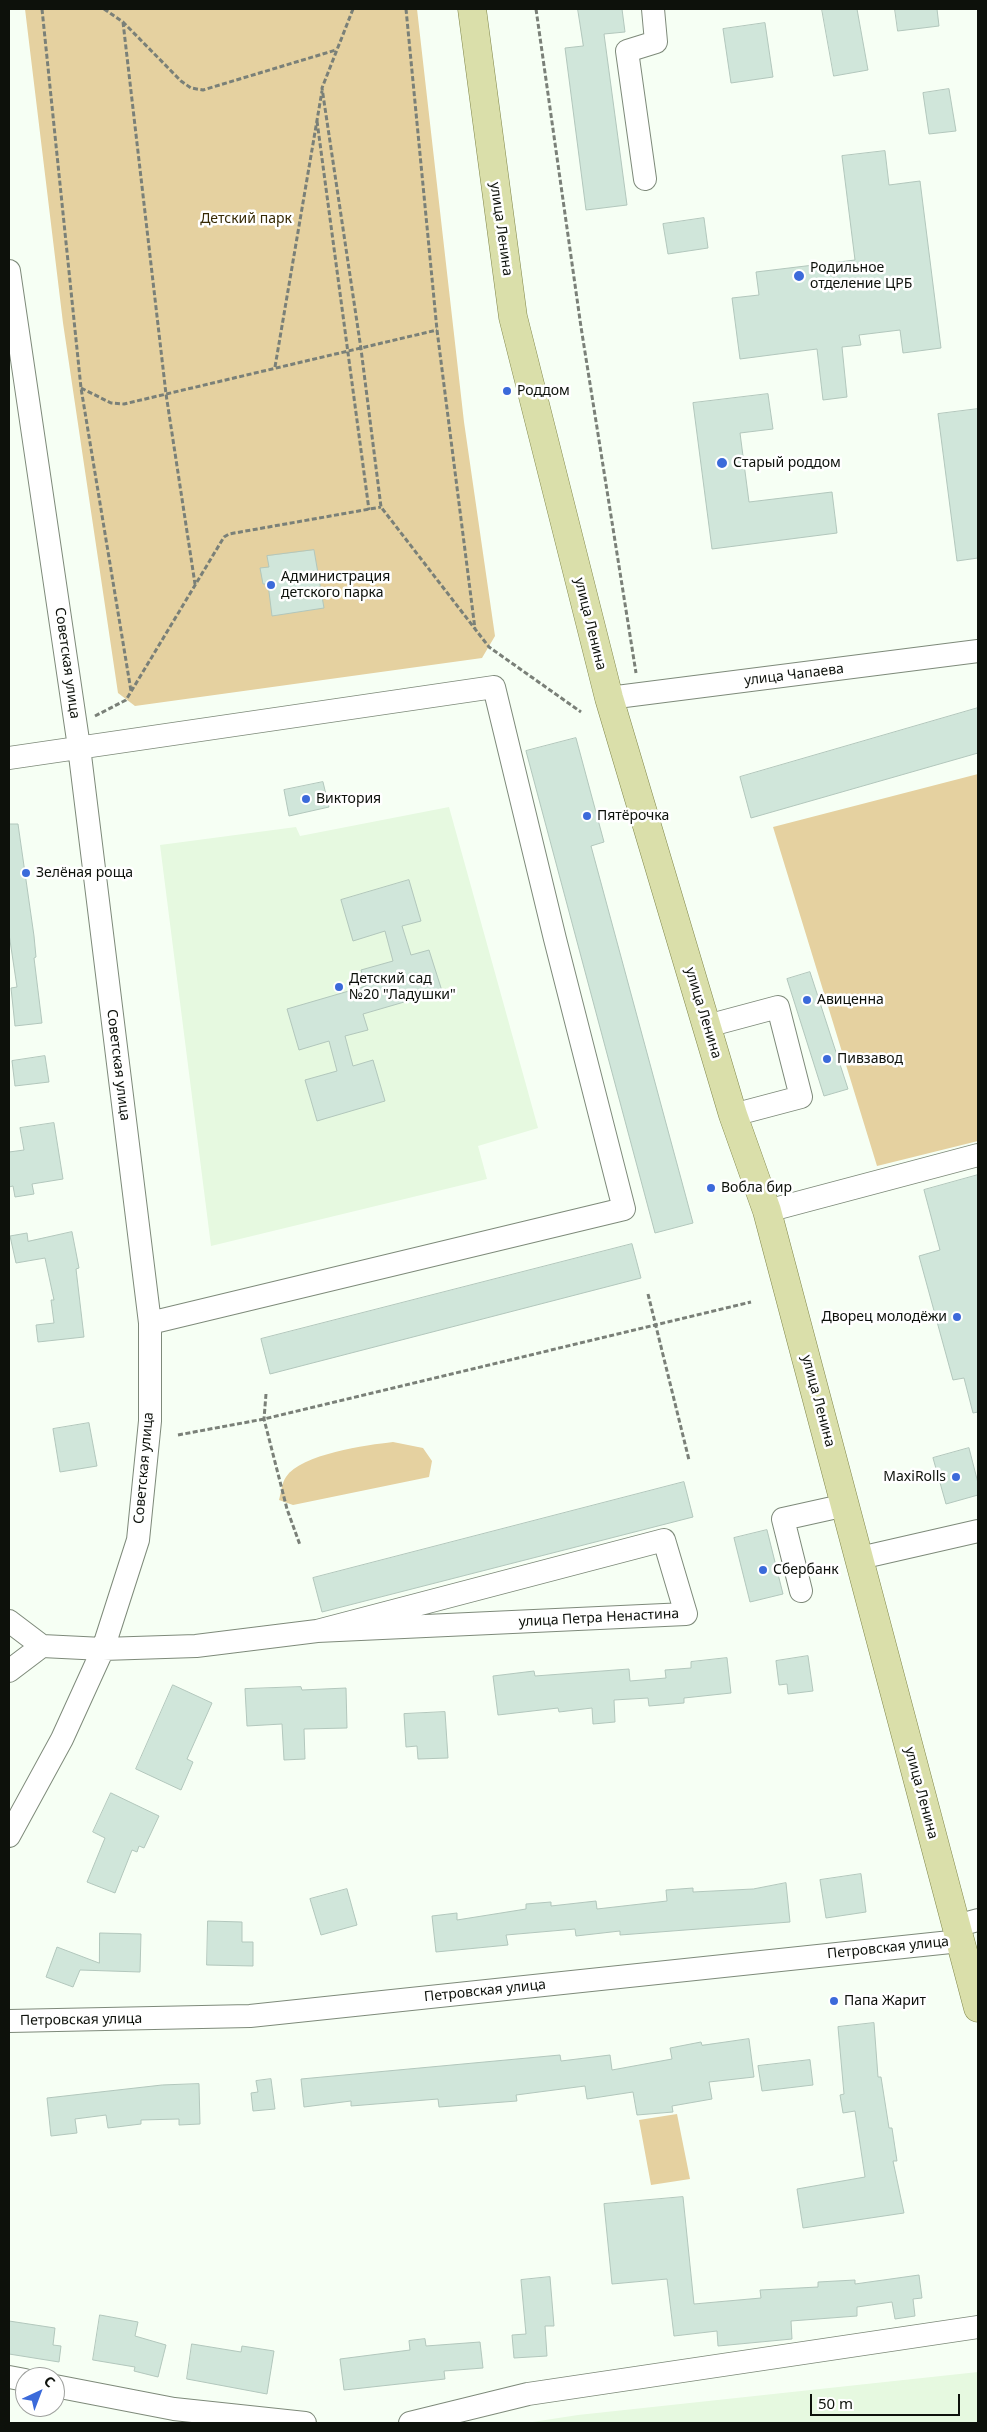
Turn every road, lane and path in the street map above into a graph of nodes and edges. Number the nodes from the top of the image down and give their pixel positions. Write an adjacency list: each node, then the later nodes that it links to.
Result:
1 (42, 9): 19 (path)
2 (104, 9): 8 (path)
3 (353, 9): 9 (path)
4 (406, 9): 14 (path)
5 (472, 9): 28 (main road, улица Ленина)
6 (536, 9): 27 (path)
7 (653, 9): 12 (street)
8 (123, 22): 9 (path); 20 (path)
9 (337, 50): 10 (path)
10 (322, 88): 11 (path); 15 (path)
11 (317, 121): 16 (path); 17 (path)
12 (645, 179)
13 (9, 271): 18 (street, Советская улица)
14 (437, 330): 15 (path); 24 (path)
15 (361, 349): 16 (path); 21 (path)
16 (347, 352): 17 (path); 22 (path)
17 (275, 367): 20 (path)
18 (16, 373): 30 (street, Советская улица)
19 (81, 388): 20 (path); 26 (path)
20 (166, 394): 23 (path)
21 (381, 507): 22 (path); 24 (path)
22 (369, 510): 23 (path)
23 (195, 584): 26 (path)
24 (475, 631): 29 (path)
25 (978, 651): 27 (street, улица Чапаева)
26 (131, 691): 30 (path)
27 (640, 694): 28 (street, улица Чапаева)
28 (609, 698): 33 (main road, улица Ленина)
29 (581, 712)
30 (76, 724): 31 (street, Советская улица)
31 (79, 748): 32 (street); 39 (street, Советская улица); 39 (street)
32 (9, 758)
33 (707, 1026): 34 (main road, улица Ленина); 34 (street)
34 (733, 1115): 36 (main road, улица Ленина)
35 (978, 1155): 36 (street)
36 (767, 1211): 45 (main road, улица Ленина)
37 (648, 1294): 40 (path)
38 (751, 1302): 40 (path)
39 (150, 1323): 53 (street, Советская улица)
40 (656, 1326): 42 (path); 44 (path)
41 (266, 1394): 42 (path)
42 (264, 1419): 43 (path); 47 (path)
43 (178, 1435)
44 (689, 1460)
45 (846, 1505): 48 (main road, улица Ленина); 49 (street)
46 (978, 1530): 48 (street)
47 (300, 1545)
48 (860, 1558): 56 (main road, улица Ленина)
49 (801, 1592)
50 (9, 1621): 52 (street)
51 (317, 1632): 51 (street, улица Петра Ненастина); 53 (street, улица Петра Ненастина)
52 (42, 1646): 53 (street, улица Петра Ненастина); 54 (street)
53 (103, 1649): 55 (street, Советская улица)
54 (9, 1670)
55 (9, 1836)
56 (965, 1929): 57 (main road, улица Ленина); 58 (street, Петровская улица)
57 (978, 2008)
58 (9, 2021)
59 (978, 2327): 64 (street)
60 (65, 2388): 61 (street)
61 (134, 2401): 62 (street); 63 (street)
62 (158, 2423)
63 (305, 2423)
64 (410, 2423)

